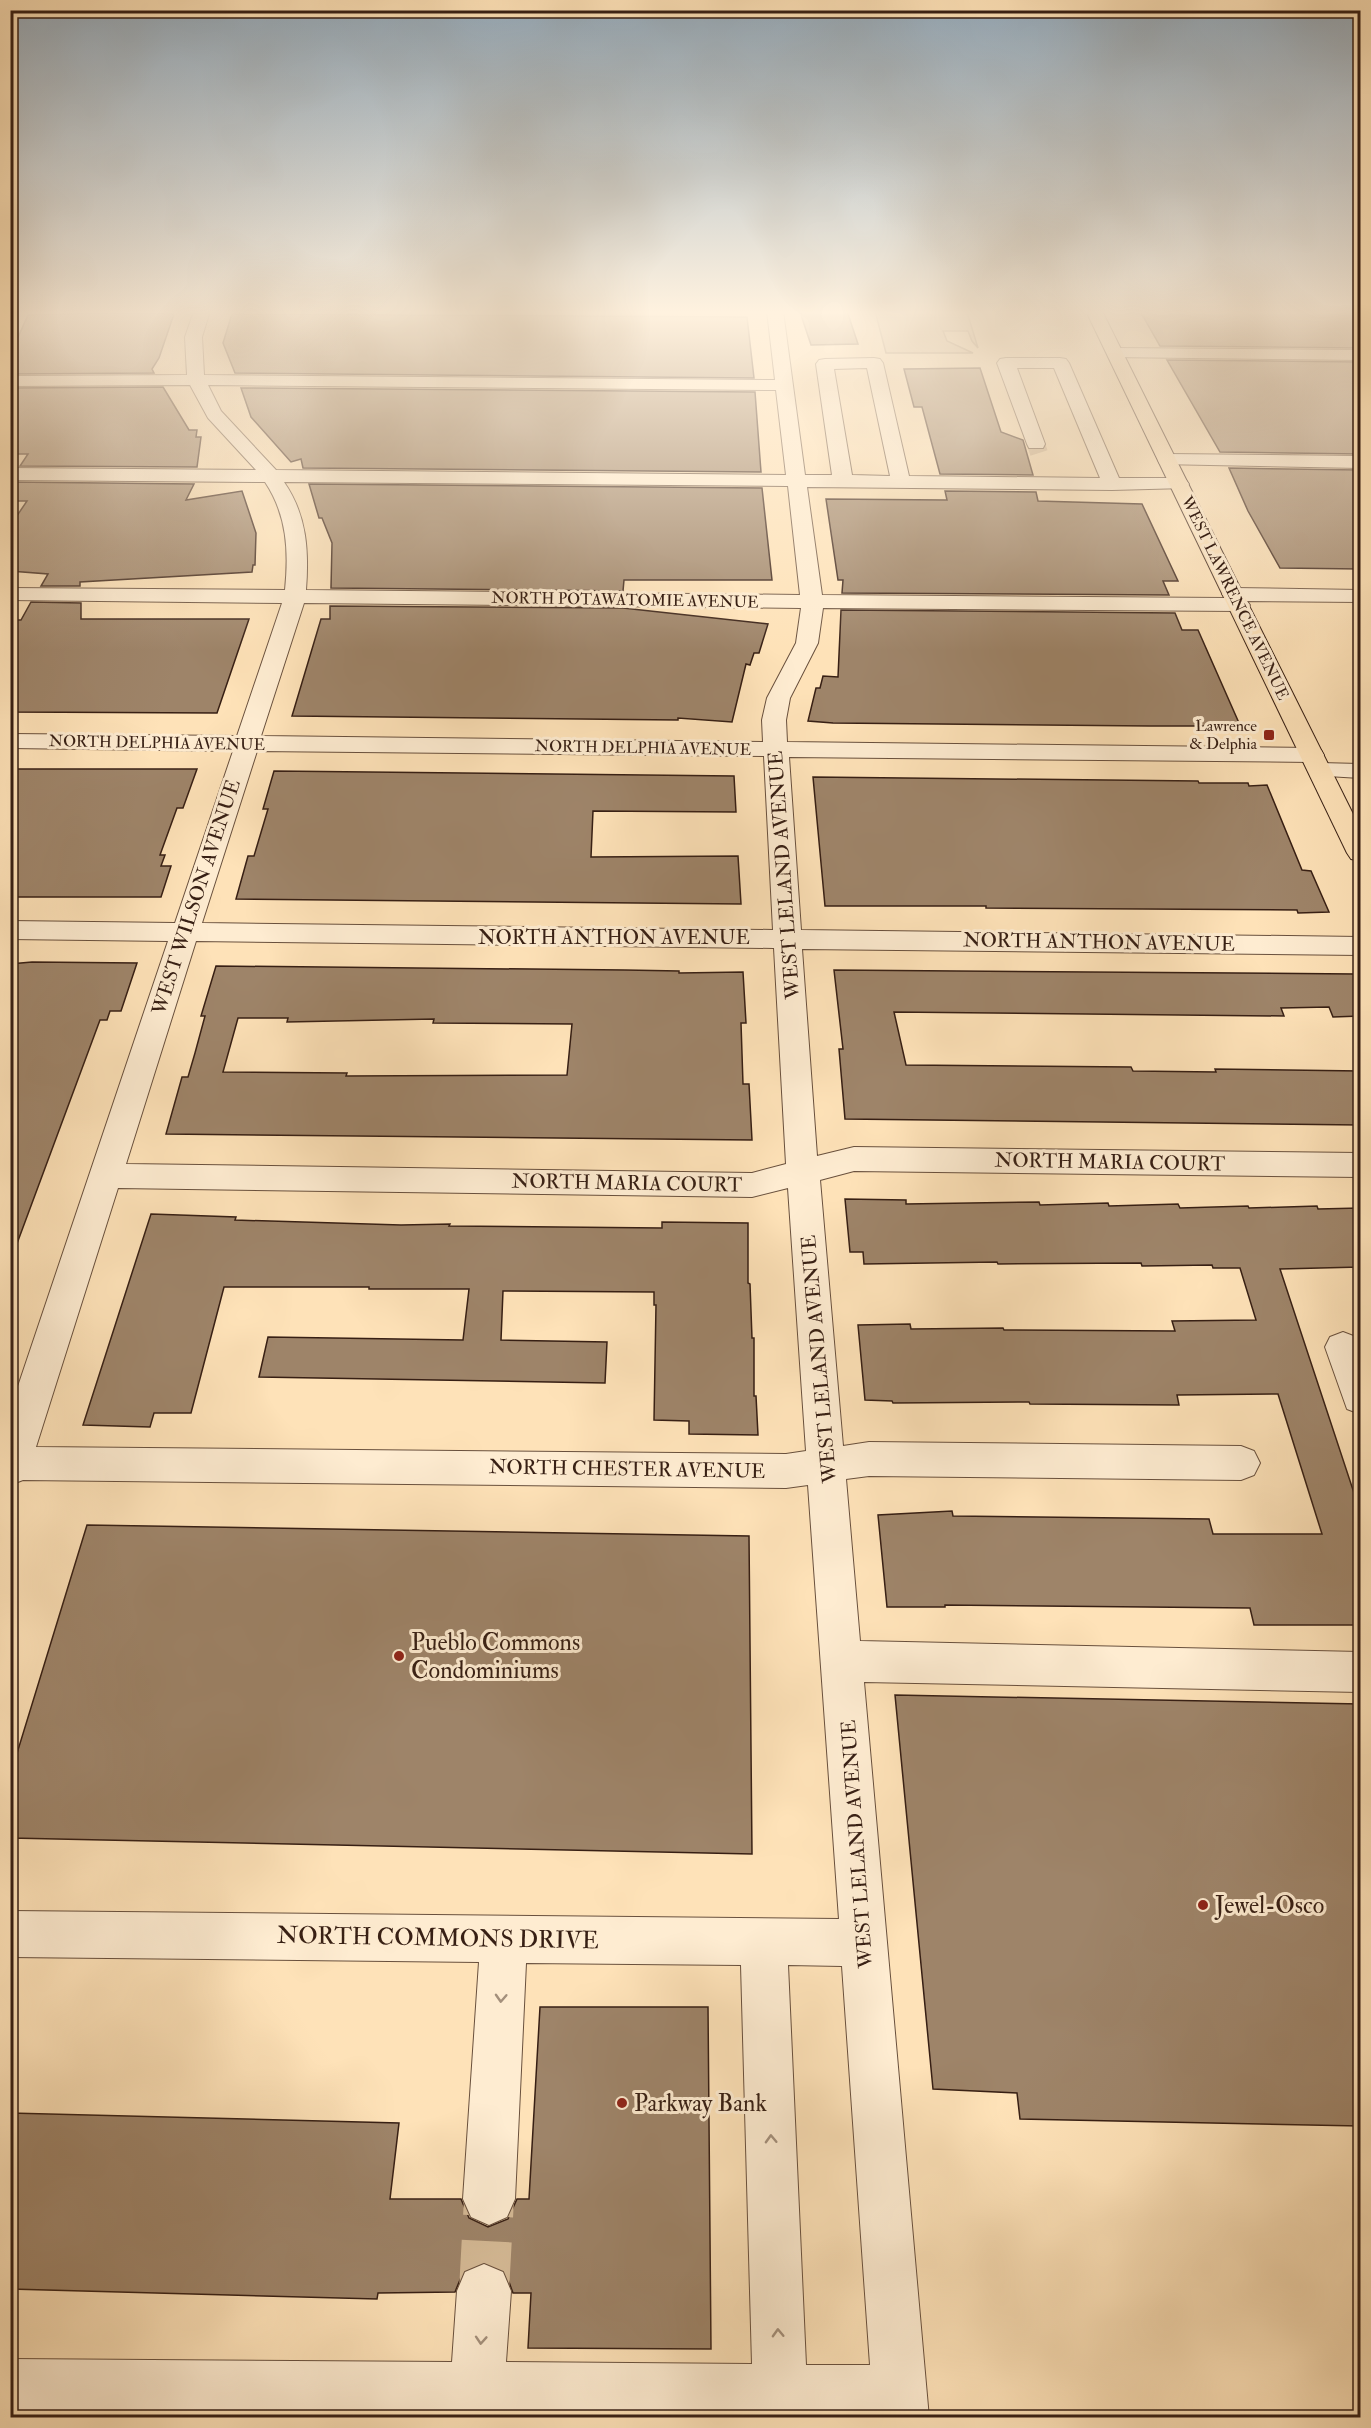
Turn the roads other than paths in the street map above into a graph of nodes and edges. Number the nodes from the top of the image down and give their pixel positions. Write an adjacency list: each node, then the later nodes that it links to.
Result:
1 (224, 424): 11 (street, WEST WILSON AVENUE)
2 (788, 424): 12 (street, WEST LELAND AVENUE)
3 (834, 424): 13 (street)
4 (888, 424): 14 (street)
5 (1029, 424): 15 (street)
6 (1086, 424): 16 (street)
7 (1149, 424): 8 (main road, WEST LAWRENCE AVENUE)
8 (1167, 460): 9 (street); 17 (main road, WEST LAWRENCE AVENUE)
9 (1360, 462)
10 (10, 474): 11 (street)
11 (273, 477): 12 (street); 20 (street, WEST WILSON AVENUE)
12 (796, 481): 13 (street); 22 (street, WEST LELAND AVENUE)
13 (843, 482): 14 (street)
14 (901, 482): 15 (street)
15 (1050, 483): 16 (street)
16 (1112, 484): 17 (street)
17 (1179, 484): 21 (main road, WEST LAWRENCE AVENUE)
18 (10, 594): 20 (street, NORTH POTAWATOMIE AVENUE)
19 (1360, 596): 21 (street, NORTH POTAWATOMIE AVENUE)
20 (295, 597): 22 (street, NORTH POTAWATOMIE AVENUE); 24 (street, WEST WILSON AVENUE)
21 (1236, 600): 22 (street, NORTH POTAWATOMIE AVENUE); 26 (main road, WEST LAWRENCE AVENUE)
22 (812, 602): 25 (street, WEST LELAND AVENUE)
23 (10, 741): 24 (street, NORTH DELPHIA AVENUE)
24 (245, 744): 25 (street, NORTH DELPHIA AVENUE); 30 (street, WEST WILSON AVENUE)
25 (776, 749): 26 (street, NORTH DELPHIA AVENUE); 31 (street, WEST LELAND AVENUE)
26 (1316, 763): 27 (street, NORTH DELPHIA AVENUE); 28 (main road, WEST LAWRENCE AVENUE)
27 (1360, 771)
28 (1360, 853)
29 (10, 930): 30 (street, NORTH ANTHON AVENUE)
30 (184, 934): 31 (street, NORTH ANTHON AVENUE); 35 (street, WEST WILSON AVENUE)
31 (788, 938): 32 (street, NORTH ANTHON AVENUE); 34 (street, WEST LELAND AVENUE)
32 (1360, 946)
33 (1360, 1165): 34 (street, NORTH MARIA COURT)
34 (803, 1173): 35 (street, NORTH MARIA COURT); 39 (street, WEST LELAND AVENUE)
35 (107, 1176): 40 (street, WEST WILSON AVENUE)
36 (1344, 1347): 37 (street)
37 (1360, 1398)
38 (1241, 1463): 39 (street, NORTH CHESTER AVENUE)
39 (827, 1465): 40 (street, NORTH CHESTER AVENUE); 41 (street, WEST LELAND AVENUE)
40 (11, 1466)
41 (843, 1661): 42 (street); 46 (street, WEST LELAND AVENUE)
42 (1360, 1672)
43 (10, 1934): 44 (street, NORTH COMMONS DRIVE)
44 (504, 1939): 45 (street, NORTH COMMONS DRIVE); 47 (street, one-way to 47)
45 (764, 1942): 46 (street, NORTH COMMONS DRIVE); 51 (street, one-way to 45)
46 (865, 1943): 52 (street, WEST LELAND AVENUE)
47 (489, 2199)
48 (484, 2291): 50 (street, one-way to 50)
49 (10, 2386): 50 (street)
50 (476, 2403): 51 (street)
51 (780, 2405): 52 (street)
52 (900, 2405)

